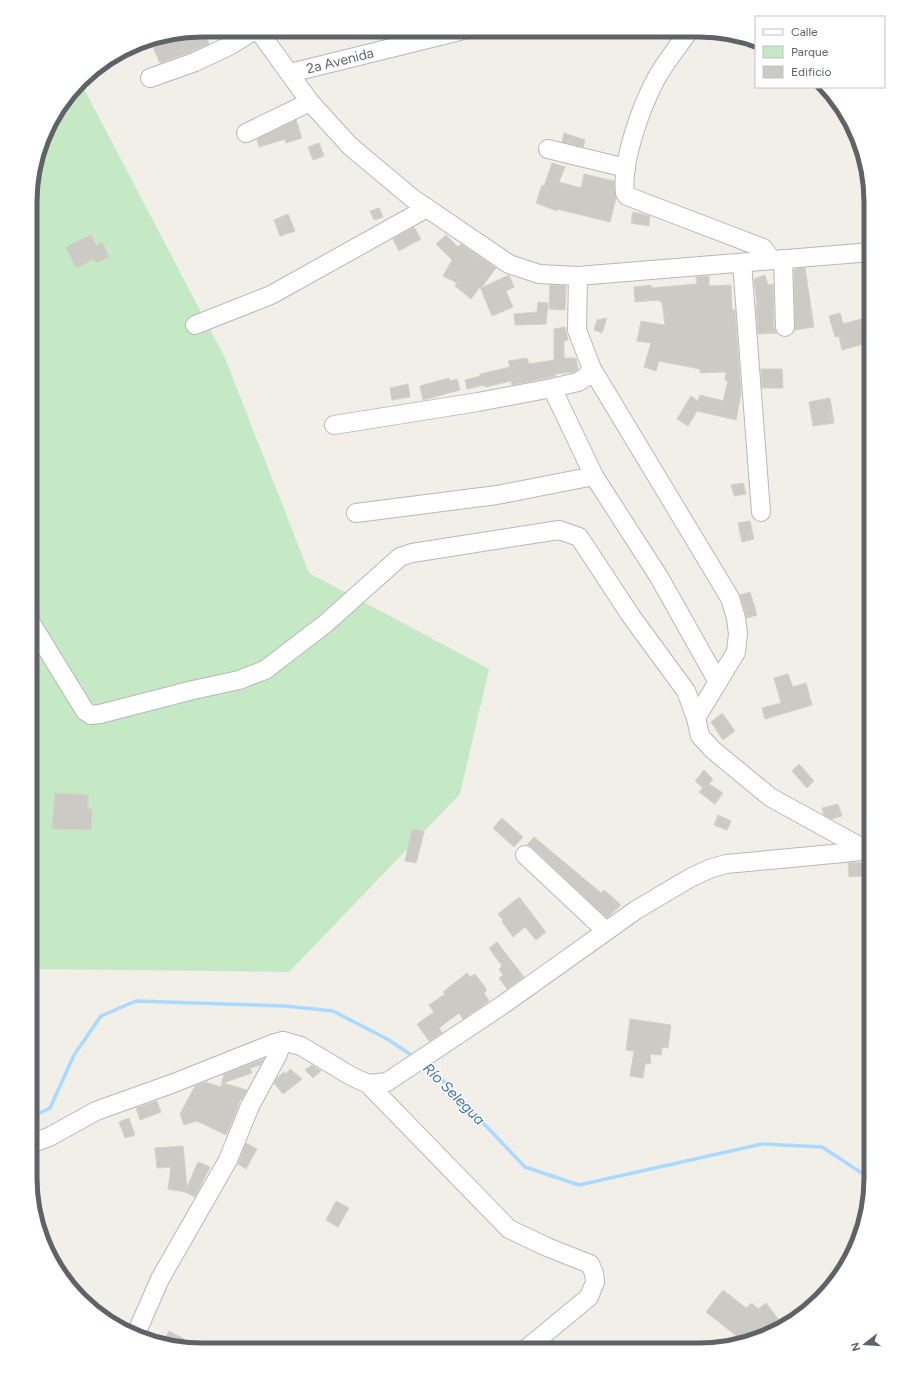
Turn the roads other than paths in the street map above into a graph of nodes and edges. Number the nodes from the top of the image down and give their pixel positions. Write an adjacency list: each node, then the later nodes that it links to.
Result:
1 (244, 37): 6 (street)
2 (262, 37): 5 (street)
3 (436, 37): 5 (street, 2a Avenida)
4 (685, 37): 10 (street)
5 (290, 73): 7 (street)
6 (150, 78)
7 (310, 102): 8 (street); 11 (street)
8 (246, 133)
9 (548, 149): 10 (street)
10 (626, 168): 13 (street)
11 (427, 208): 15 (street); 16 (street)
12 (864, 253): 13 (street)
13 (778, 260): 14 (street); 17 (street)
14 (742, 263): 15 (street); 22 (street)
15 (578, 276): 18 (street)
16 (195, 325)
17 (785, 327)
18 (592, 369): 19 (street); 25 (street)
19 (552, 388): 20 (street); 21 (street)
20 (334, 424)
21 (594, 476): 23 (street); 25 (street)
22 (761, 512)
23 (356, 513)
24 (37, 633): 26 (street)
25 (718, 682): 26 (street)
26 (696, 718): 27 (street)
27 (864, 847)
28 (864, 849): 30 (street)
29 (525, 855): 30 (street)
30 (606, 930): 32 (street)
31 (283, 1041): 32 (street); 33 (street); 34 (street)
32 (368, 1084): 35 (street)
33 (37, 1141)
34 (138, 1330)
35 (533, 1343)

